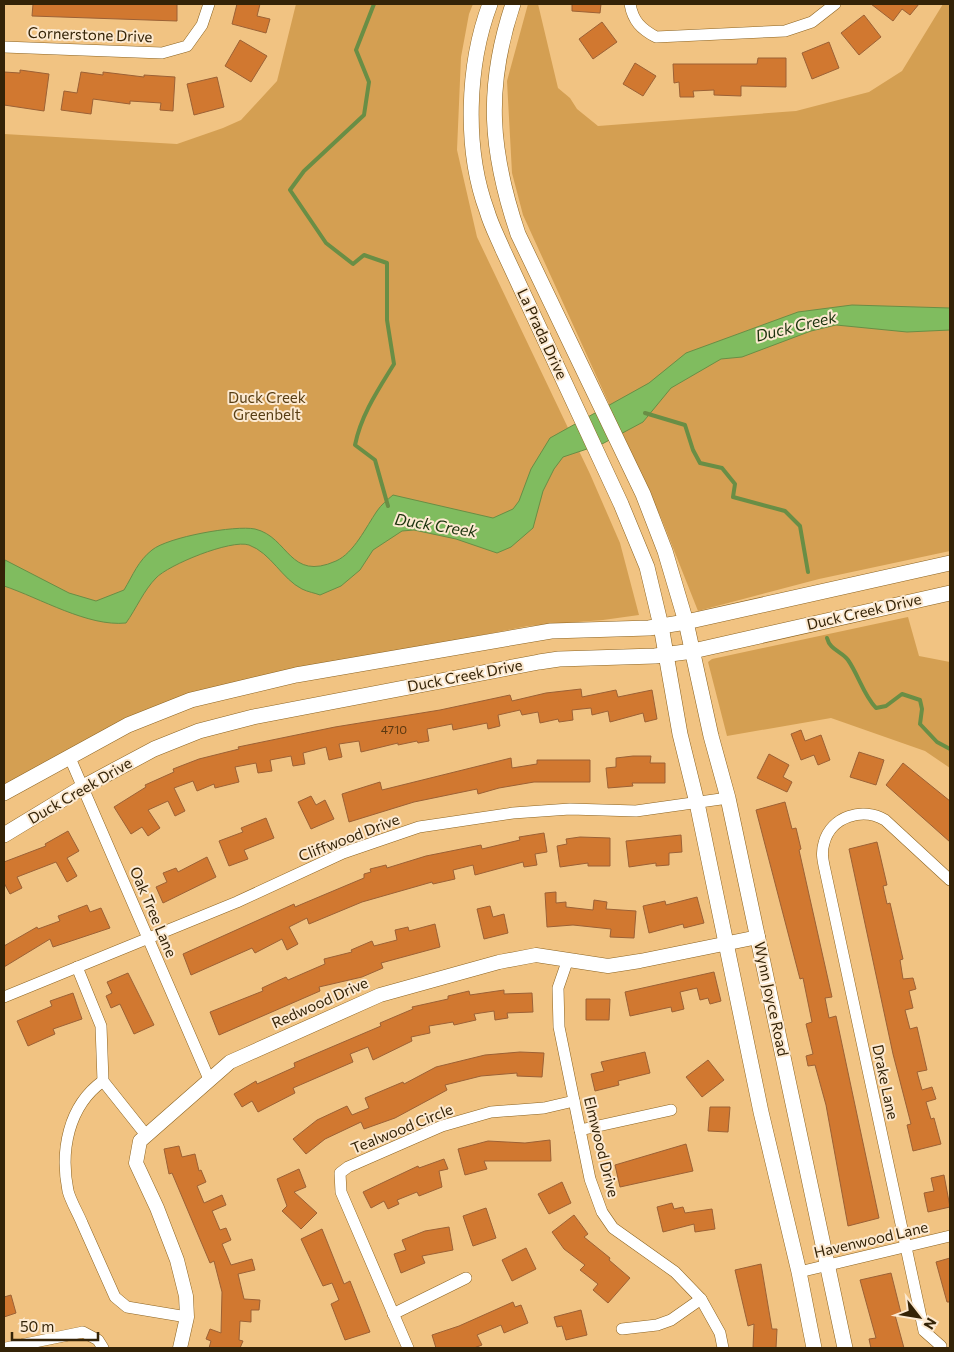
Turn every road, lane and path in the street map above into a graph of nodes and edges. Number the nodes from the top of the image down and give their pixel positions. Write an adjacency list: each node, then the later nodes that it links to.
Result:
1 (209, 4): 6 (street, Cornerstone Drive)
2 (490, 4): 10 (main road, La Prada Drive)
3 (513, 4): 9 (main road, La Prada Drive)
4 (630, 4): 5 (street)
5 (835, 4)
6 (4, 47)
7 (950, 563): 9 (main road, Duck Creek Drive)
8 (950, 593): 11 (main road, Duck Creek Drive)
9 (686, 622): 10 (main road, Duck Creek Drive); 11 (main road, La Prada Drive)
10 (661, 626): 12 (main road, La Prada Drive); 13 (main road, Duck Creek Drive)
11 (693, 651): 12 (main road, Duck Creek Drive); 16 (main road, Wynn Joyce Road)
12 (667, 655): 14 (main road, Duck Creek Drive); 17 (main road)
13 (70, 758): 14 (street, Oak Tree Lane); 15 (main road, Duck Creek Drive)
14 (83, 787): 18 (main road, Duck Creek Drive); 21 (street, Oak Tree Lane)
15 (4, 793)
16 (728, 798): 17 (street, Cliffwood Drive); 20 (main road, Wynn Joyce Road)
17 (697, 803): 21 (street, Cliffwood Drive); 22 (main road)
18 (4, 835)
19 (950, 880): 33 (street, Drake Lane)
20 (758, 937): 22 (street, Redwood Drive); 34 (main road, Wynn Joyce Road)
21 (149, 939): 24 (street, Cliffwood Drive); 26 (street, Oak Tree Lane)
22 (726, 943): 23 (street, Redwood Drive); 35 (main road)
23 (568, 959): 26 (street, Redwood Drive); 28 (street, Elmwood Drive)
24 (77, 967): 25 (street, Cliffwood Drive); 27 (street)
25 (4, 997)
26 (209, 1080): 31 (street, Redwood Drive)
27 (102, 1081): 31 (street); 39 (street)
28 (574, 1101): 30 (street, Elmwood Drive); 38 (street, Tealwood Circle)
29 (671, 1110): 30 (street)
30 (580, 1130): 37 (street, Elmwood Drive)
31 (146, 1135): 39 (street, Redwood Drive)
32 (950, 1236): 33 (street, Havenwood Lane)
33 (905, 1247): 34 (street, Havenwood Lane); 41 (street, Drake Lane)
34 (827, 1266): 35 (street, Havenwood Lane); 48 (main road, Wynn Joyce Road)
35 (799, 1272): 47 (main road)
36 (466, 1278): 38 (street)
37 (701, 1299): 40 (street); 46 (street, Elmwood Drive)
38 (393, 1314): 45 (street, Tealwood Circle)
39 (187, 1317): 44 (street, Redwood Drive)
40 (622, 1329)
41 (942, 1346)
42 (6, 1348): 43 (street)
43 (103, 1348)
44 (180, 1348)
45 (408, 1348)
46 (723, 1348)
47 (814, 1348)
48 (845, 1348)

